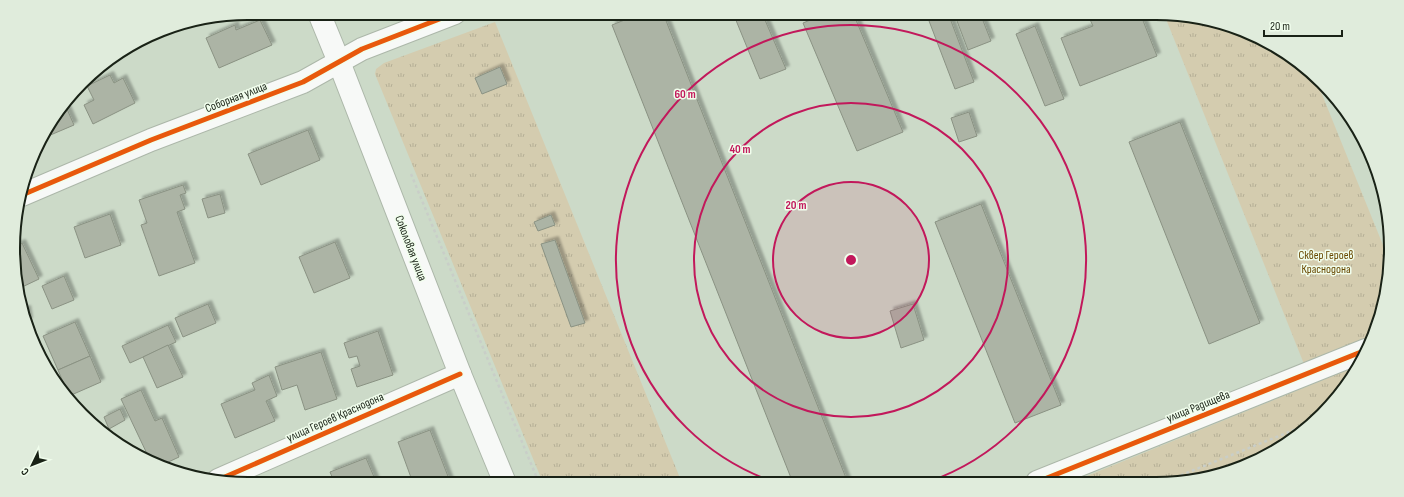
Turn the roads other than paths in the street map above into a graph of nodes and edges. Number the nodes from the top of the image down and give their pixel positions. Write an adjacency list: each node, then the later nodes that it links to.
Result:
1 (322, 20): 3 (street, Соколовая улица)
2 (437, 20): 3 (street, Соборная улица)
3 (339, 62): 4 (street, Соборная улица); 6 (street, Соколовая улица)
4 (27, 194)
5 (1358, 353): 9 (street, улица Радищева)
6 (460, 374): 7 (street, улица Героев Краснодона); 8 (street, Соколовая улица)
7 (227, 476)
8 (503, 477)
9 (1049, 477)

